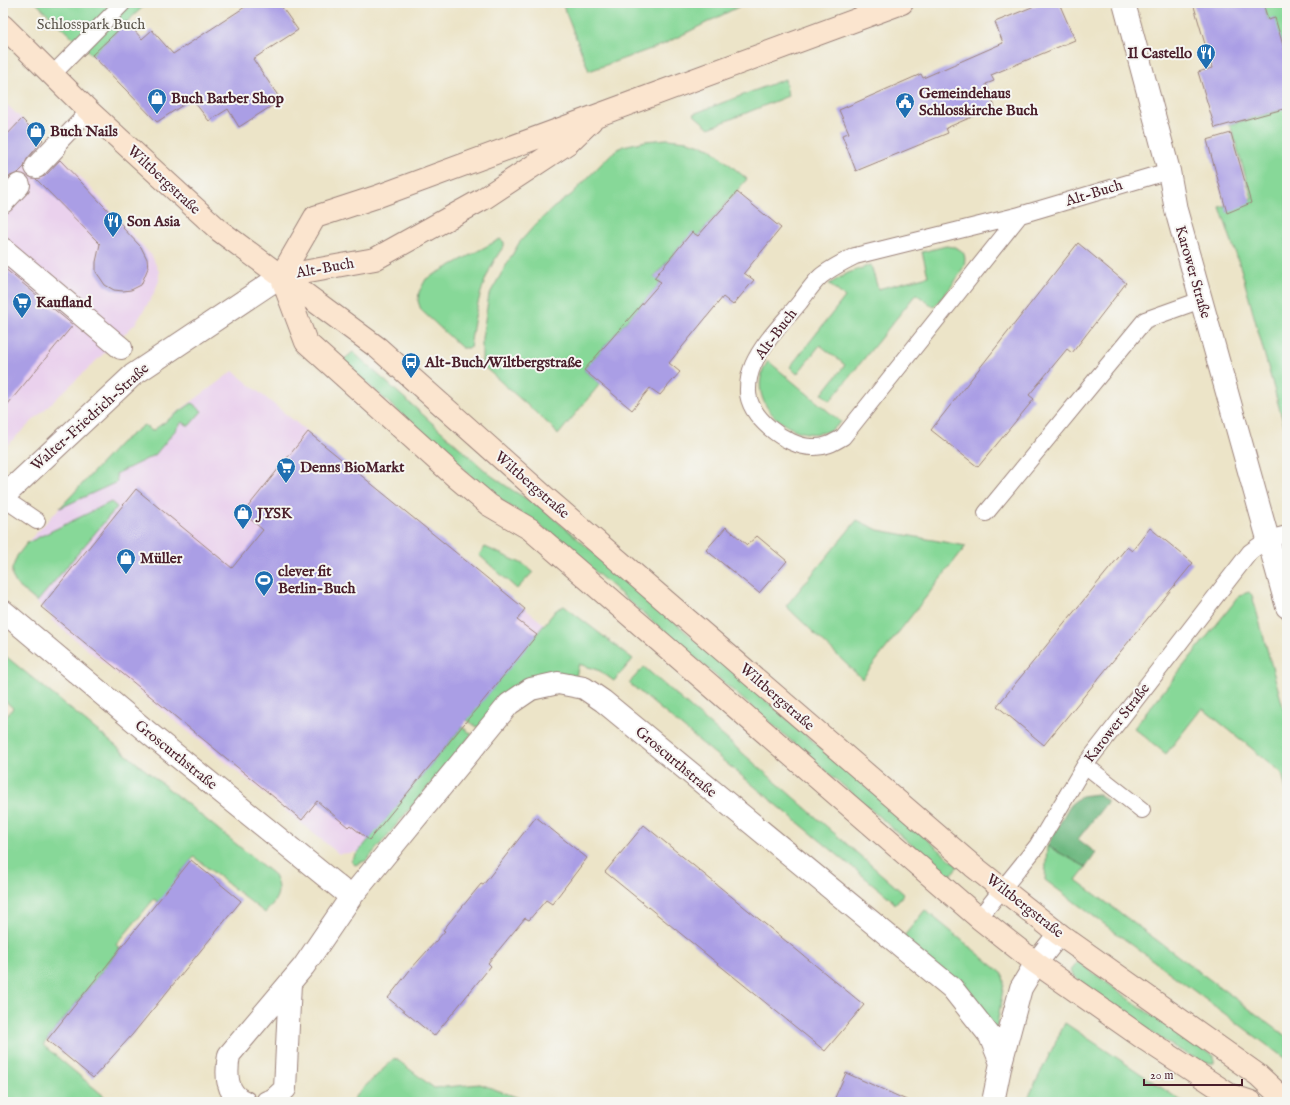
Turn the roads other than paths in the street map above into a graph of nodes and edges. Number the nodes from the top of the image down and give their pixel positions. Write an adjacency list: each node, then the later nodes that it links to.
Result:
1 (123, 3): 5 (lane)
2 (902, 3): 7 (main road, Alt-Buch)
3 (1124, 3): 10 (street, Karower Straße)
4 (3, 26): 5 (main road, Wiltbergstraße)
5 (52, 75): 6 (main road, Wiltbergstraße)
6 (89, 111): 8 (lane); 15 (main road, Wiltbergstraße)
7 (597, 115): 15 (main road, Alt-Buch); 15 (main road, Alt-Buch)
8 (55, 147): 9 (street)
9 (36, 167)
10 (1169, 171): 13 (lane, Alt-Buch); 16 (street, Karower Straße)
11 (19, 185): 12 (street)
12 (3, 202)
13 (1020, 215): 13 (lane, Alt-Buch)
14 (3, 249): 17 (street)
15 (281, 276): 18 (street, Walter-Friedrich-Straße); 26 (main road, Wiltbergstraße); 28 (main road)
16 (1201, 300): 19 (lane); 21 (street, Karower Straße)
17 (121, 348)
18 (3, 497): 20 (lane)
19 (986, 513)
20 (37, 521)
21 (1278, 537): 22 (street, Karower Straße); 24 (lane, Karower Straße)
22 (1287, 607)
23 (3, 611): 27 (street, Groscurthstraße)
24 (1085, 765): 25 (lane); 26 (lane, Karower Straße)
25 (1142, 810)
26 (1003, 889): 28 (lane, Karower Straße); 29 (main road, Wiltbergstraße)
27 (351, 897): 31 (street, Groscurthstraße); 32 (street, Groscurthstraße)
28 (979, 918): 30 (main road)
29 (1059, 934): 30 (street); 37 (main road, Wiltbergstraße)
30 (1036, 963): 32 (street); 36 (main road)
31 (290, 984): 33 (street, Groscurthstraße); 34 (street)
32 (1002, 1063): 35 (street)
33 (245, 1102)
34 (267, 1102)
35 (993, 1102)
36 (1251, 1102)
37 (1287, 1102)

